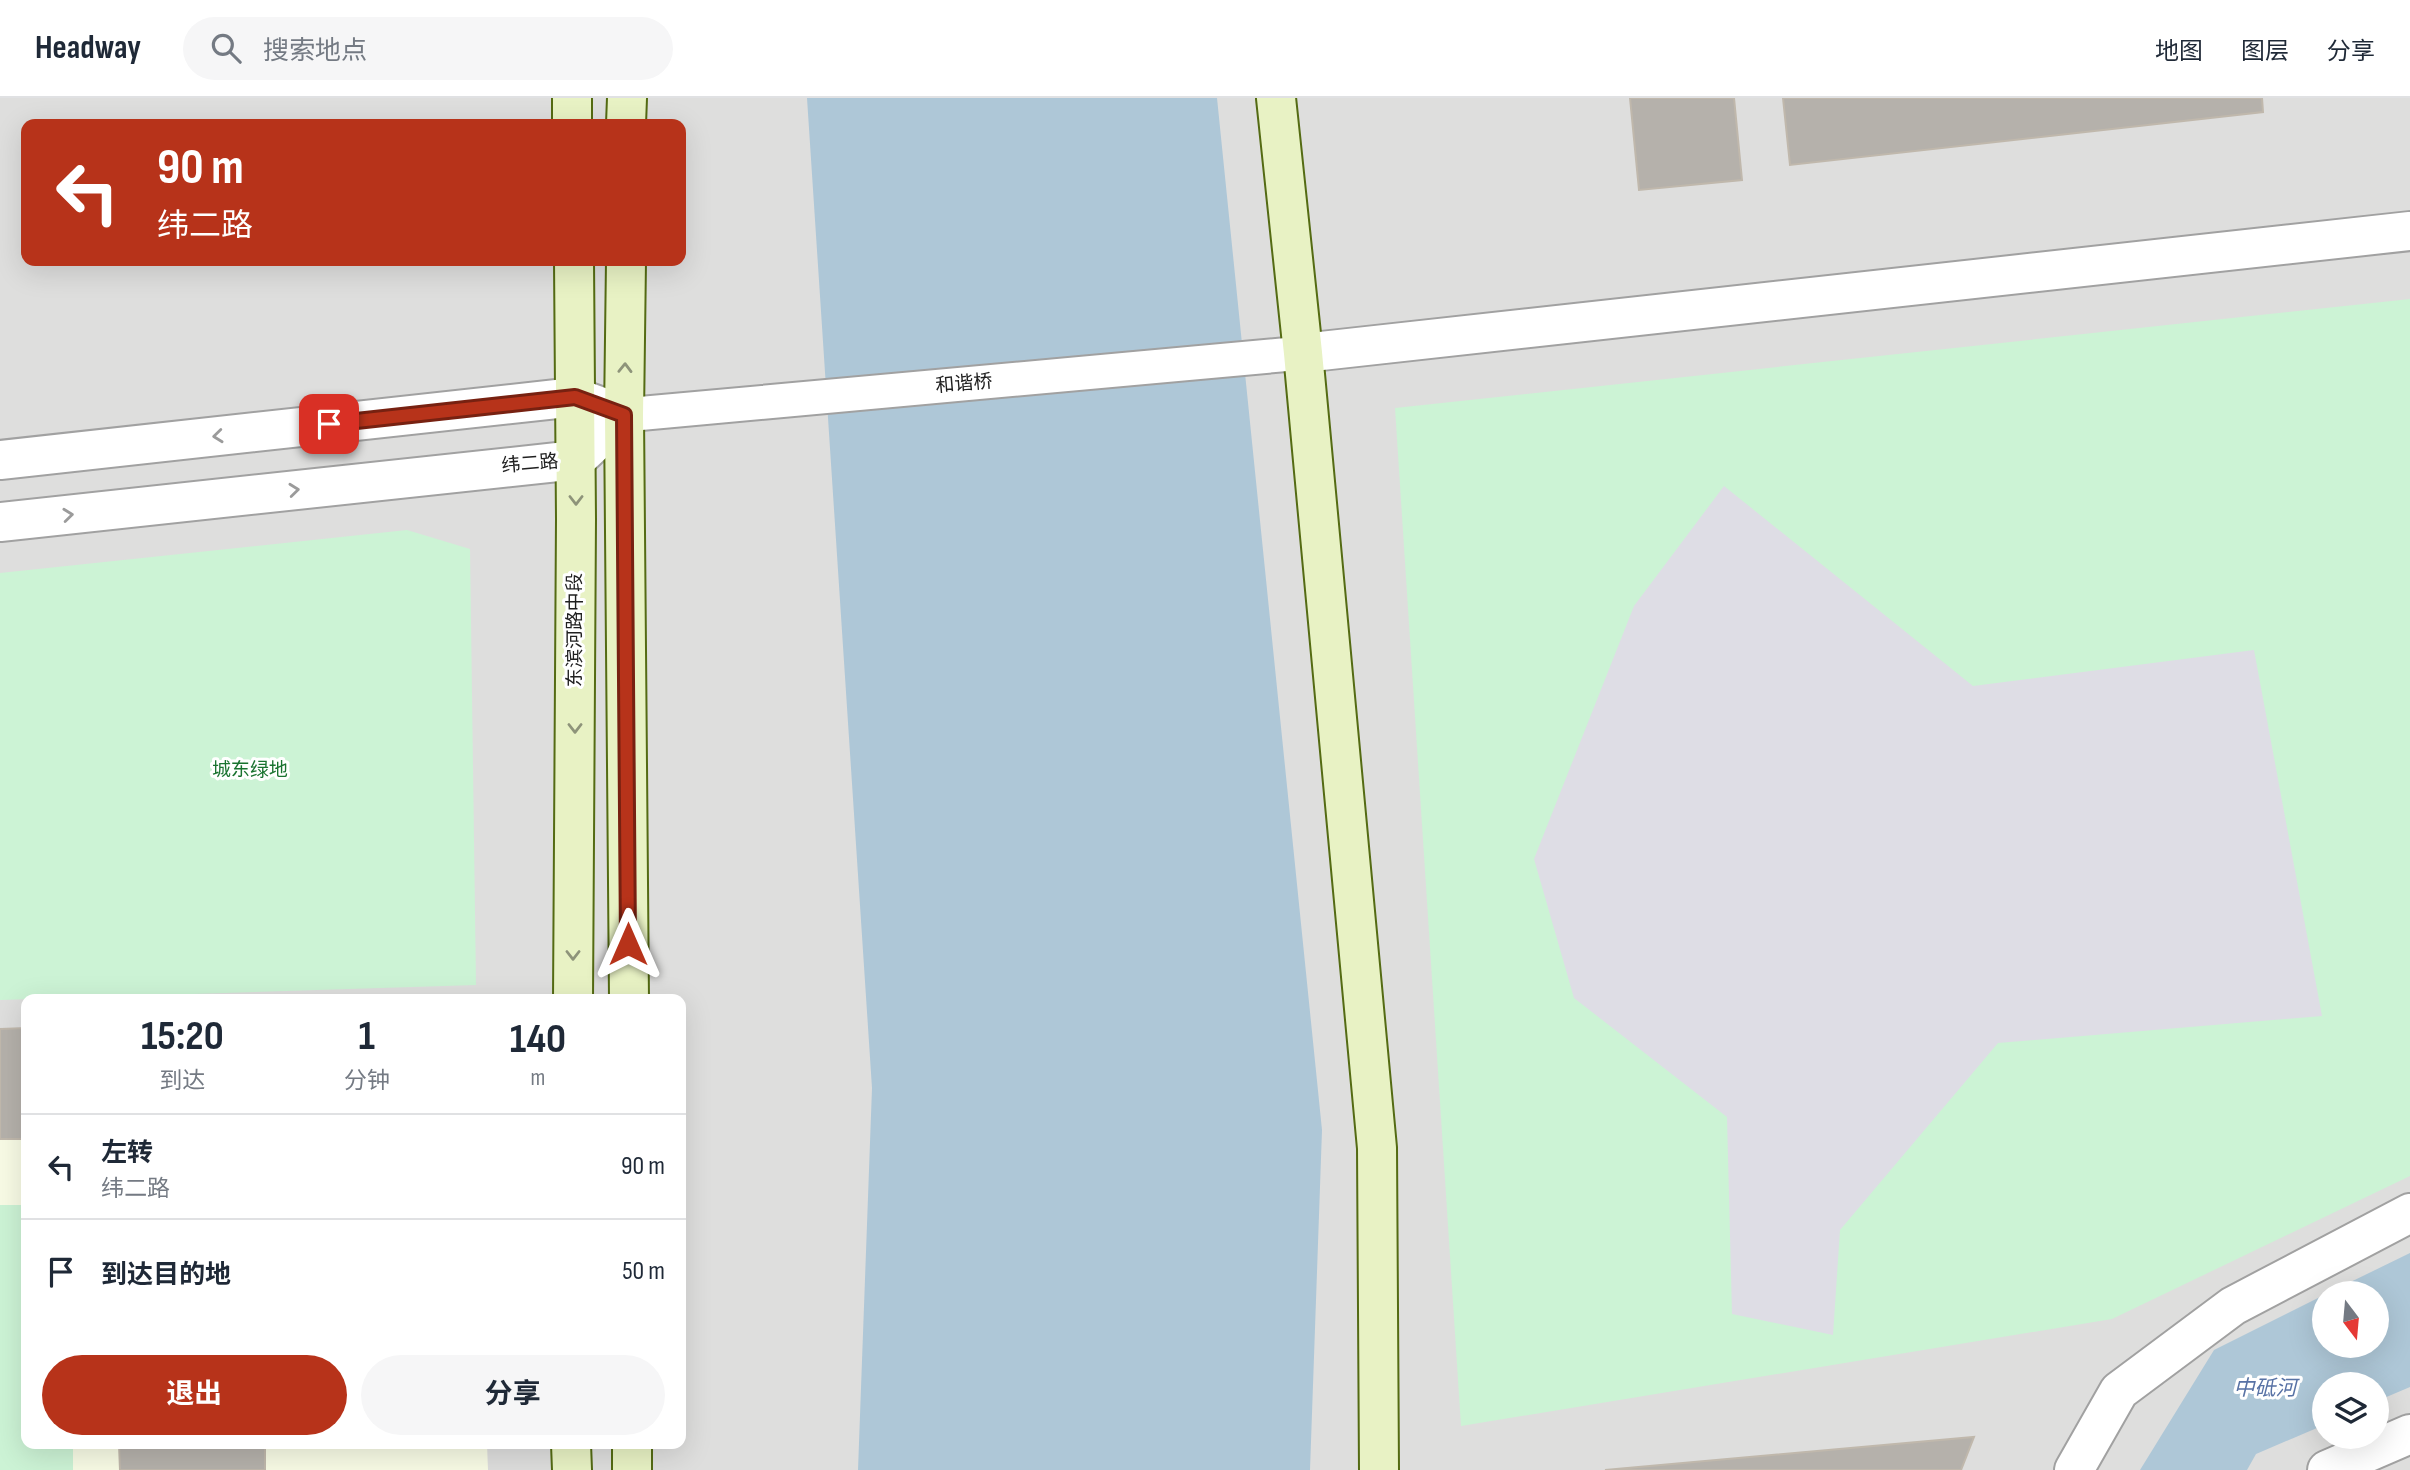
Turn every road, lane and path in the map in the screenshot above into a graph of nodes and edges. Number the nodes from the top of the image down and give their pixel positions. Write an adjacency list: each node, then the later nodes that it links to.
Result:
1 (572, 98): 4 (main road)
2 (626, 98): 5 (main road)
3 (1276, 98): 9 (main road)
4 (572, 119)
5 (626, 119)
6 (2410, 231): 9 (street)
7 (574, 266): 10 (main road, 东滨河路中段)
8 (626, 266): 11 (main road, one-way to 8)
9 (1303, 353): 11 (street, 和谐桥); 23 (main road)
10 (575, 397): 11 (street); 12 (street, one-way to 12); 13 (main road, 东滨河路中段)
11 (624, 415): 13 (street, 纬二路); 16 (main road)
12 (0, 460)
13 (576, 460): 14 (street, 纬二路, one-way to 13); 15 (main road, 东滨河路中段, one-way to 15)
14 (0, 522)
15 (573, 994)
16 (629, 994)
17 (2410, 1213): 24 (street)
18 (2410, 1434): 25 (street)
19 (571, 1449): 21 (main road)
20 (632, 1449): 22 (main road)
21 (572, 1470)
22 (632, 1470)
23 (1379, 1470)
24 (2074, 1470)
25 (2327, 1470)

